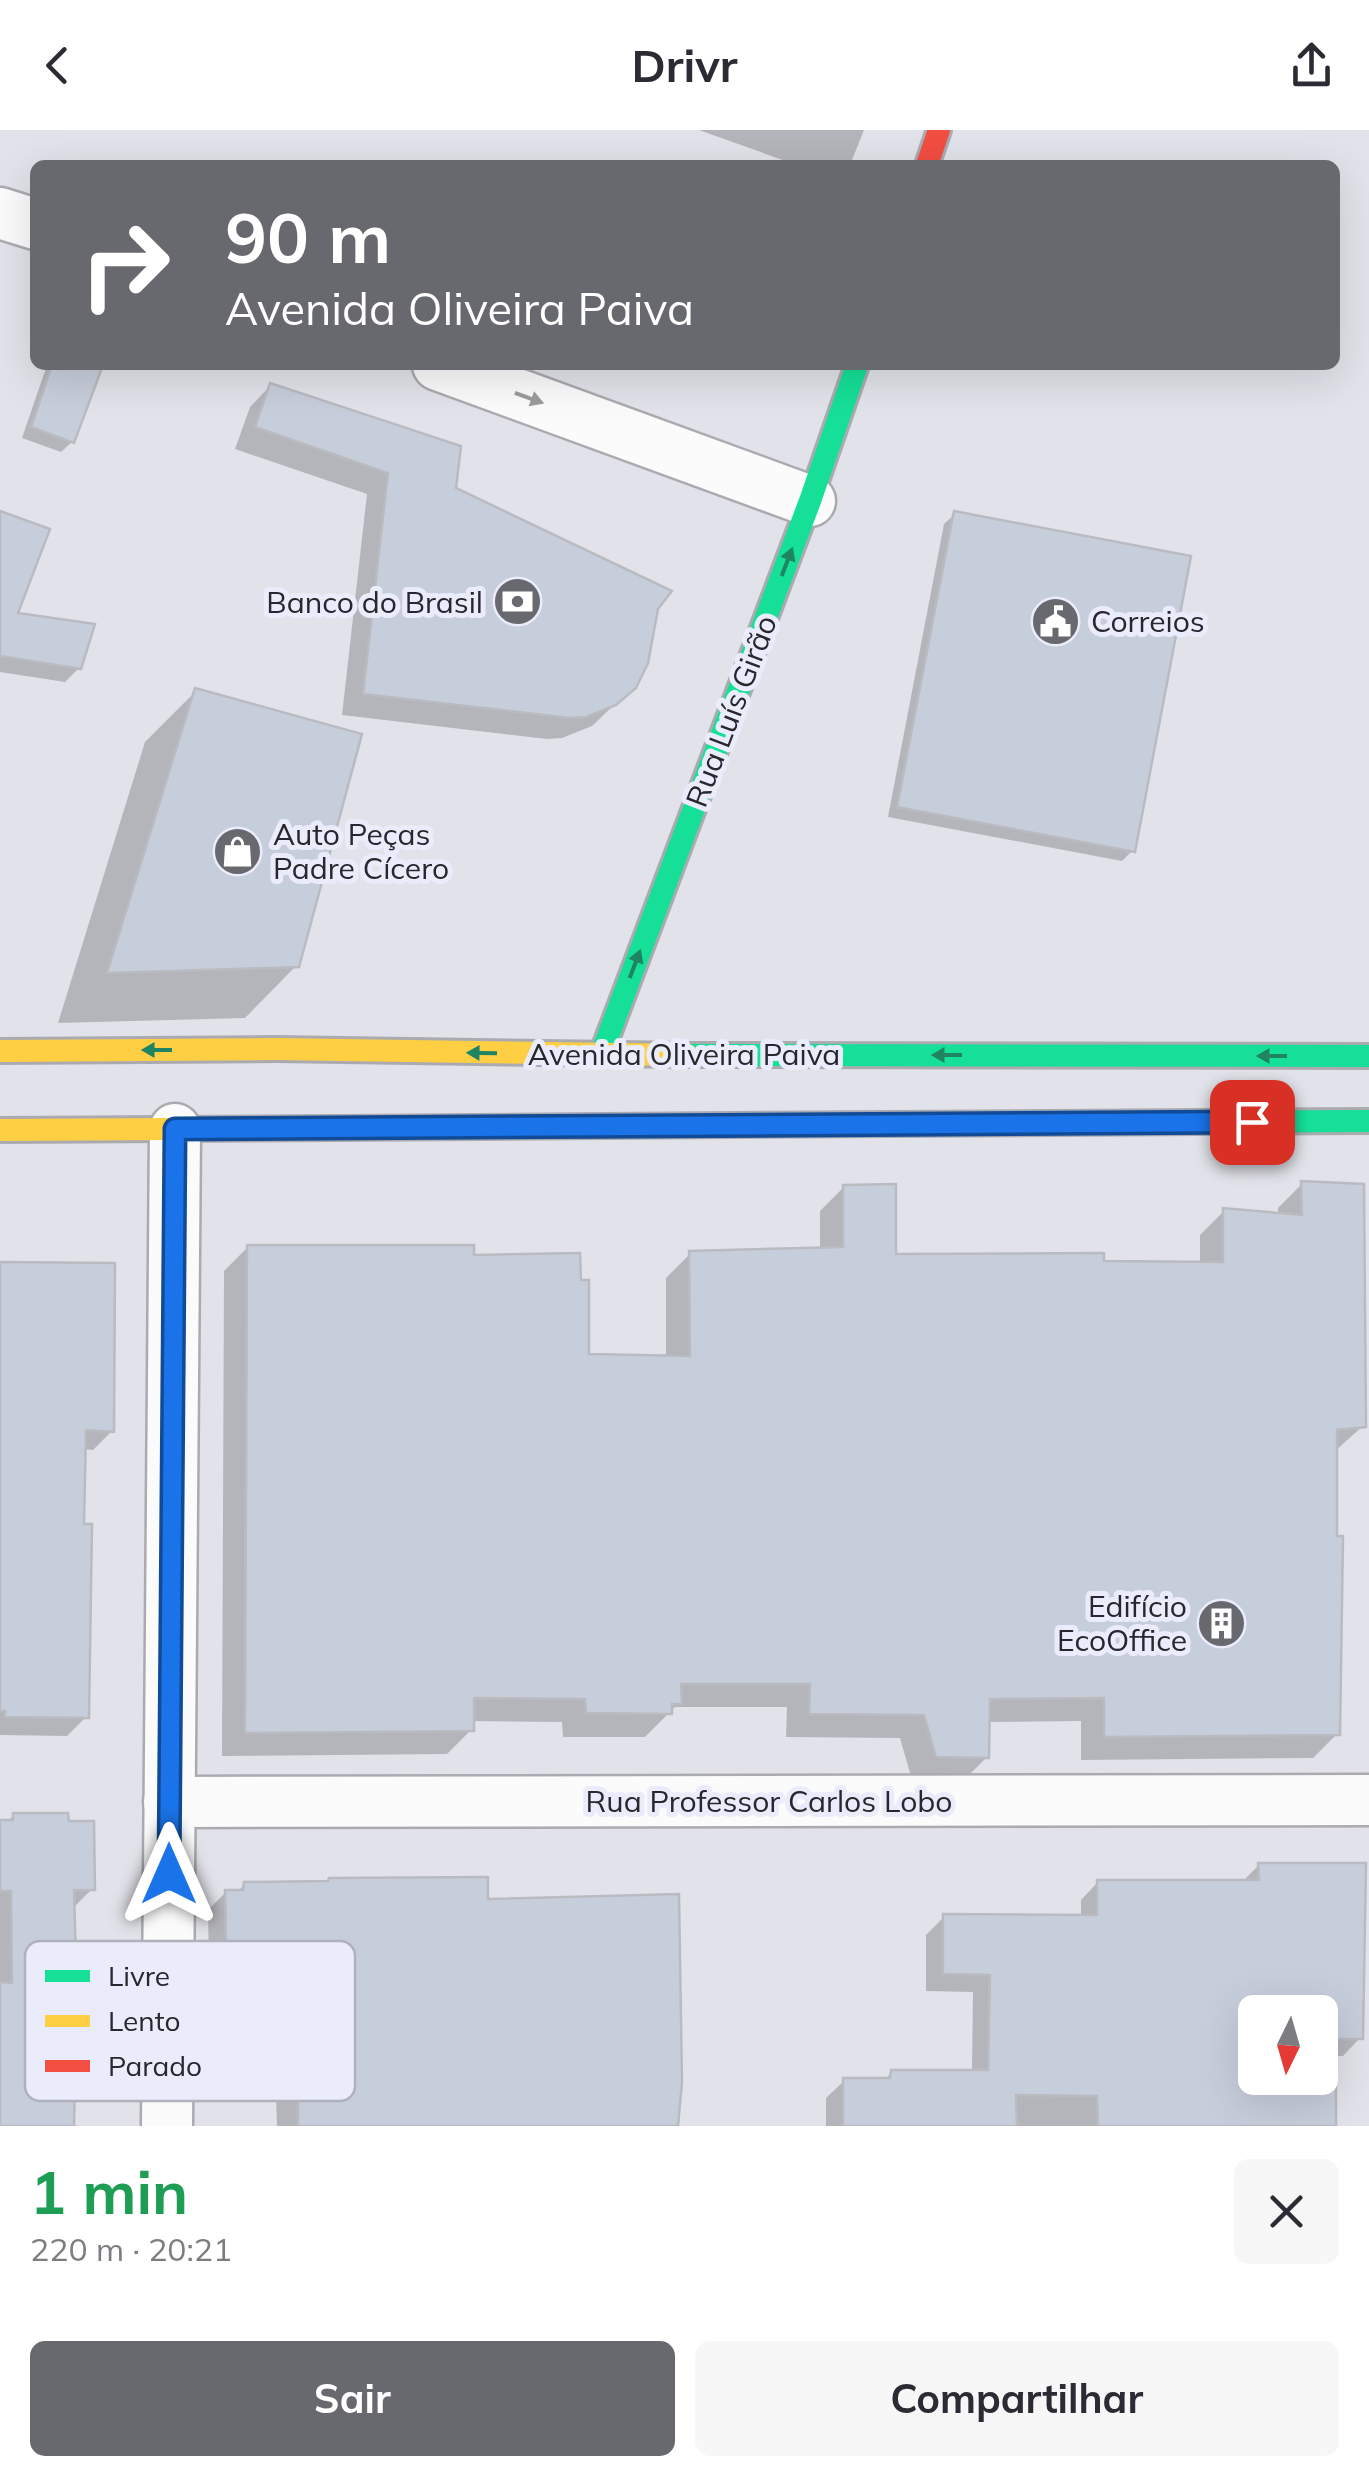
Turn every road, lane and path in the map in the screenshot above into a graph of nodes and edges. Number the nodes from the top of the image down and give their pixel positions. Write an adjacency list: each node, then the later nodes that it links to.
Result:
1 (939, 130): 2 (main road)
2 (929, 160)
3 (0, 213): 4 (street)
4 (30, 222)
5 (452, 370): 7 (street, one-way to 7)
6 (856, 370): 7 (main road, Rua Luís Girão)
7 (810, 501): 9 (main road, Rua Luís Girão, one-way to 7)
8 (0, 1051): 9 (main road, Avenida Oliveira Paiva, one-way to 8)
9 (601, 1055): 10 (main road, Avenida Oliveira Paiva, one-way to 9)
10 (1369, 1056)
11 (1369, 1120): 12 (main road)
12 (175, 1129): 13 (main road); 15 (street)
13 (0, 1130)
14 (1369, 1800): 15 (street, Rua Professor Carlos Lobo)
15 (169, 1802): 16 (street)
16 (169, 1941)
17 (168, 2101): 18 (street)
18 (168, 2126)

